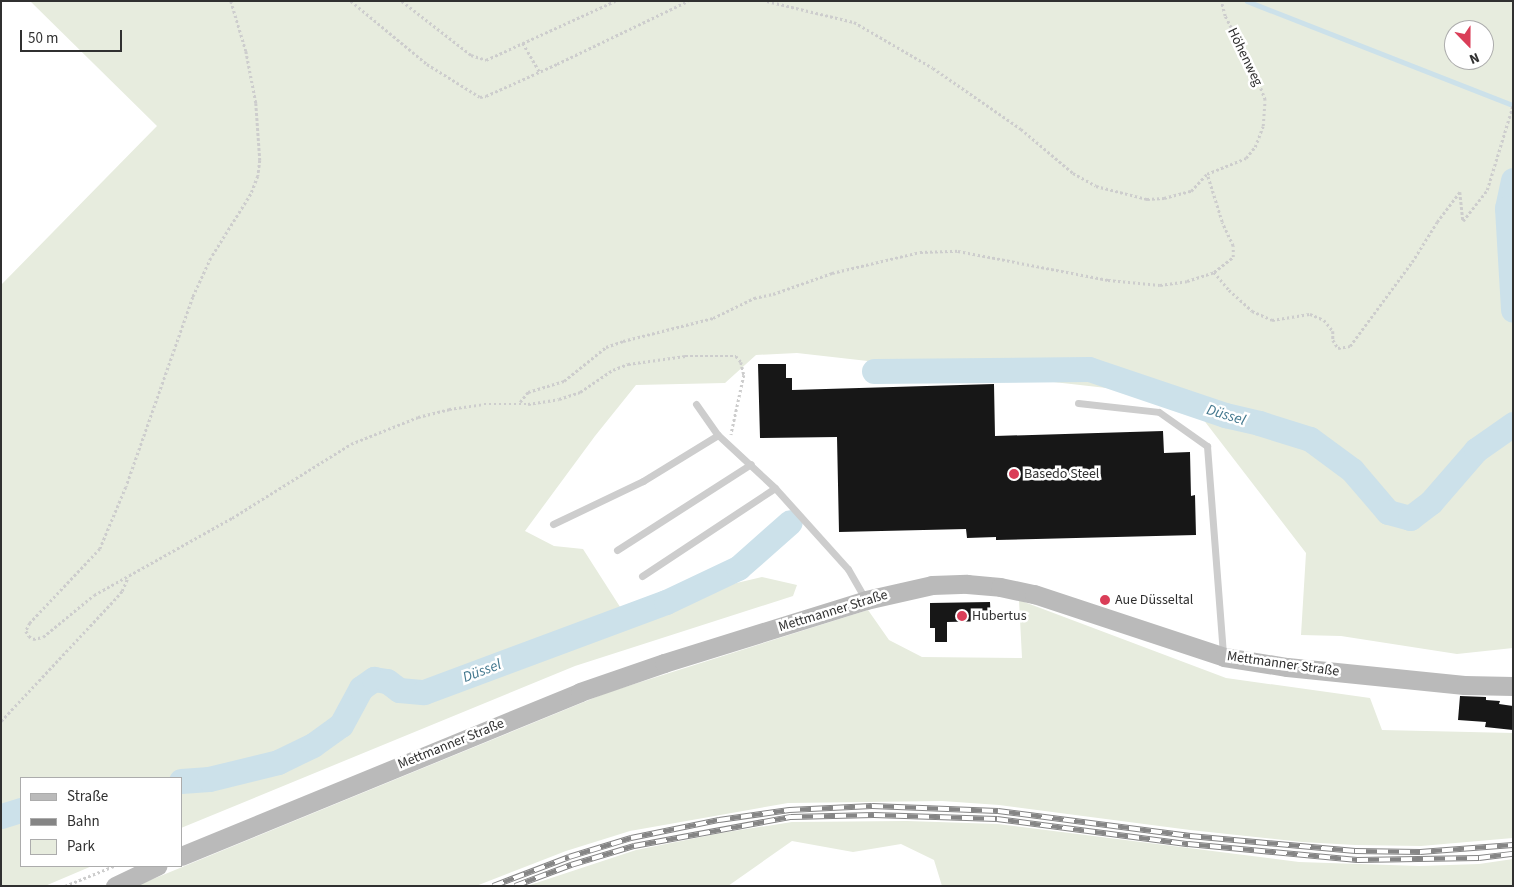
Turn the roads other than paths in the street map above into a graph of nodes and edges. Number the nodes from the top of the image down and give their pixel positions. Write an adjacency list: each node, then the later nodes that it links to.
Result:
1 (1078, 403): 10 (lane)
2 (696, 404): 3 (lane)
3 (718, 435): 4 (lane); 6 (lane)
4 (751, 464): 5 (lane); 7 (lane)
5 (775, 488): 8 (lane); 9 (lane)
6 (553, 524)
7 (617, 550)
8 (642, 576)
9 (866, 600): 10 (main road, Mettmanner Straße); 12 (main road, Mettmanner Straße)
10 (1224, 657): 11 (main road, Mettmanner Straße)
11 (1513, 686)
12 (182, 856)
13 (155, 867): 14 (main road)
14 (115, 886)

